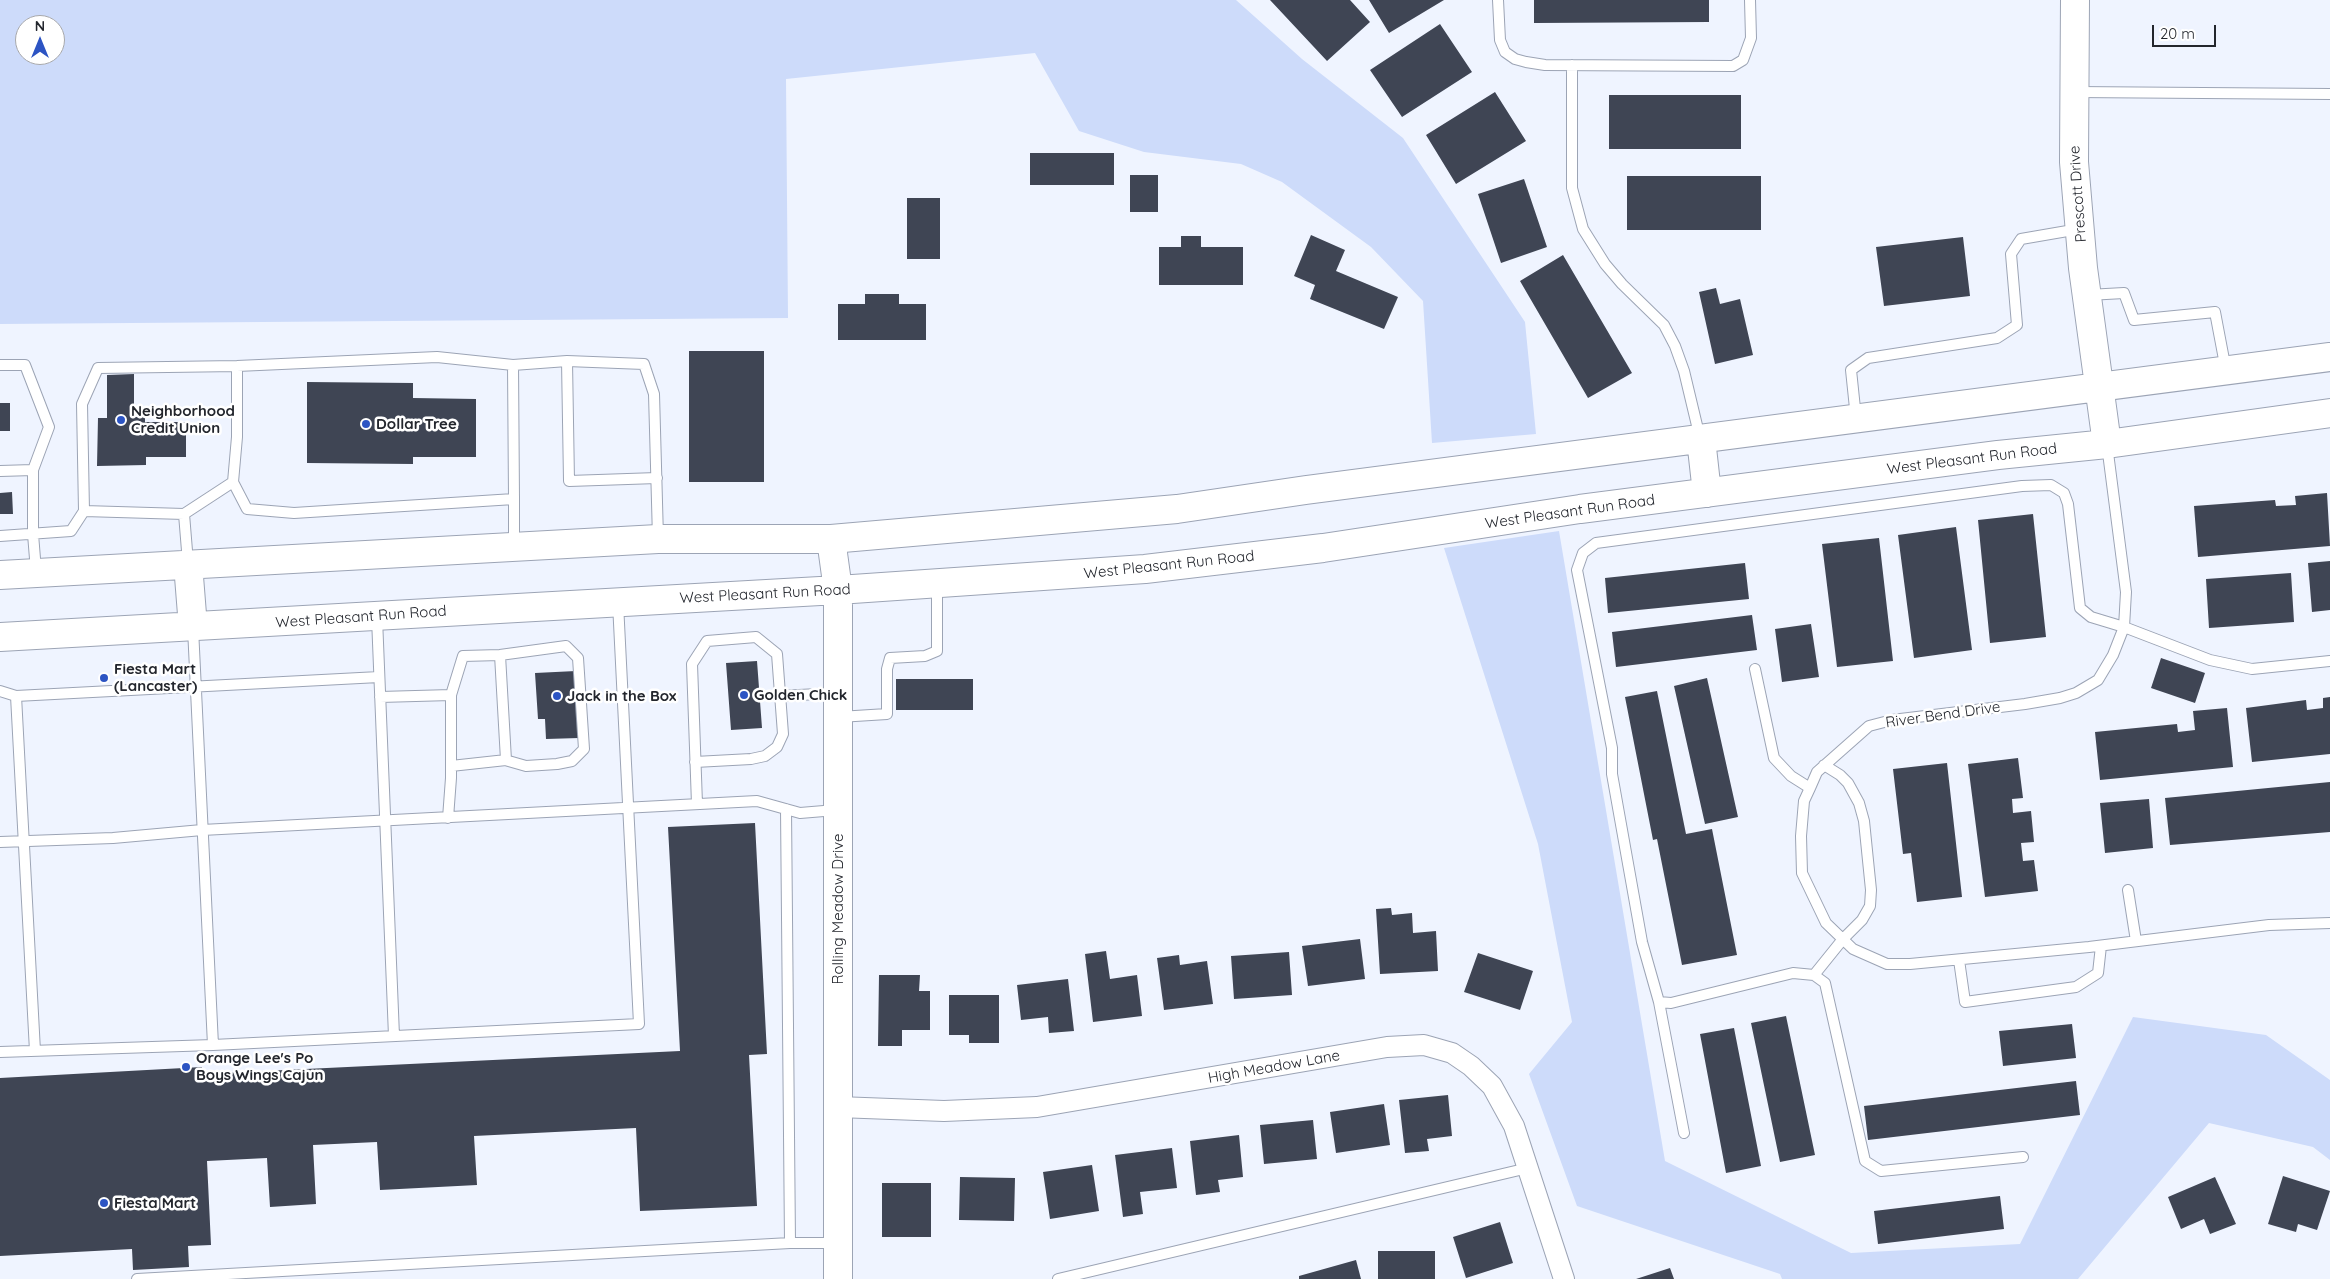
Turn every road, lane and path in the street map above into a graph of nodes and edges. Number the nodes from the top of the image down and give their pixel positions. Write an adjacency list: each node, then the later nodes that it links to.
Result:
1 (1498, 0): 4 (lane)
2 (1750, 0): 4 (lane)
3 (2075, 0): 5 (main road, Prescott Drive)
4 (1572, 65): 18 (lane)
5 (2074, 92): 6 (lane); 7 (main road, Prescott Drive)
6 (2330, 94)
7 (2080, 229): 8 (main road, Prescott Drive); 17 (lane)
8 (2087, 295): 14 (lane); 15 (main road, Prescott Drive)
9 (2330, 357): 14 (main road)
10 (567, 361): 12 (lane); 22 (lane); 22 (lane)
11 (0, 365): 20 (lane)
12 (513, 365): 13 (lane); 25 (lane)
13 (237, 366): 23 (lane); 26 (lane)
14 (2226, 370): 15 (main road)
15 (2099, 387): 17 (main road); 19 (main road, Prescott Drive)
16 (2330, 413): 19 (main road, West Pleasant Run Road)
17 (1856, 419): 18 (main road)
18 (1700, 439): 24 (main road); 31 (main road)
19 (2107, 444): 24 (main road, West Pleasant Run Road); 40 (lane, River Bend Drive)
20 (33, 470): 21 (lane); 28 (lane)
21 (0, 471)
22 (657, 478): 30 (lane)
23 (233, 482): 25 (lane); 27 (lane)
24 (1707, 493): 36 (main road, West Pleasant Run Road)
25 (514, 499): 32 (lane)
26 (84, 510): 27 (lane); 28 (lane)
27 (184, 514): 33 (lane)
28 (33, 534): 29 (lane); 34 (lane)
29 (0, 536)
30 (658, 539): 31 (main road); 32 (main road)
31 (830, 539): 37 (main road, Rolling Meadow Drive)
32 (514, 545): 33 (main road)
33 (188, 564): 34 (main road); 41 (main road)
34 (36, 573): 35 (main road)
35 (0, 575)
36 (937, 584): 37 (main road, West Pleasant Run Road); 53 (lane)
37 (838, 590): 38 (main road, West Pleasant Run Road); 53 (main road, Rolling Meadow Drive)
38 (618, 601): 39 (main road, West Pleasant Run Road); 60 (lane)
39 (376, 616): 41 (main road, West Pleasant Run Road); 46 (lane)
40 (2124, 627): 44 (lane); 56 (lane, River Bend Drive); 75 (lane)
41 (193, 628): 42 (main road, West Pleasant Run Road); 47 (lane)
42 (0, 637)
43 (500, 655): 49 (lane); 54 (lane); 54 (lane)
44 (2330, 661)
45 (1755, 669): 58 (lane)
46 (379, 678): 47 (lane); 52 (lane)
47 (195, 685): 50 (lane); 65 (lane)
48 (0, 691): 50 (lane)
49 (451, 695): 52 (lane); 57 (lane)
50 (16, 696): 66 (lane)
51 (780, 696): 53 (lane); 55 (lane); 55 (lane)
52 (380, 697): 64 (lane)
53 (838, 705): 62 (main road, Rolling Meadow Drive)
54 (505, 760): 57 (lane)
55 (696, 762): 59 (lane)
56 (1824, 765): 58 (lane, River Bend Drive); 70 (lane)
57 (451, 766): 63 (lane)
58 (1810, 788): 70 (lane, River Bend Drive)
59 (697, 804): 60 (lane); 61 (lane)
60 (629, 808): 63 (lane); 76 (lane)
61 (786, 809): 62 (lane); 84 (lane)
62 (838, 810): 80 (main road, Rolling Meadow Drive)
63 (448, 818): 64 (lane)
64 (385, 821): 65 (lane); 76 (lane)
65 (202, 830): 66 (lane); 77 (lane)
66 (24, 841): 67 (lane); 78 (lane)
67 (0, 842)
68 (2128, 890): 71 (lane)
69 (2330, 923): 71 (lane, River Bend Drive)
70 (1843, 939): 73 (lane, River Bend Drive); 74 (lane)
71 (2136, 941): 72 (lane, River Bend Drive)
72 (2101, 946): 73 (lane, River Bend Drive); 73 (lane)
73 (1959, 960)
74 (1814, 975): 75 (lane); 82 (lane)
75 (1659, 1002): 81 (lane)
76 (394, 1036): 77 (lane)
77 (213, 1045): 78 (lane)
78 (35, 1051): 79 (lane)
79 (0, 1052)
80 (838, 1107): 83 (street, High Meadow Lane); 85 (main road, Rolling Meadow Drive)
81 (1684, 1133)
82 (2022, 1156)
83 (1528, 1168): 88 (lane); 89 (street, High Meadow Lane)
84 (790, 1243): 85 (lane); 86 (lane)
85 (838, 1243): 87 (main road, Rolling Meadow Drive)
86 (137, 1279)
87 (838, 1279)
88 (1058, 1279)
89 (1564, 1279)

